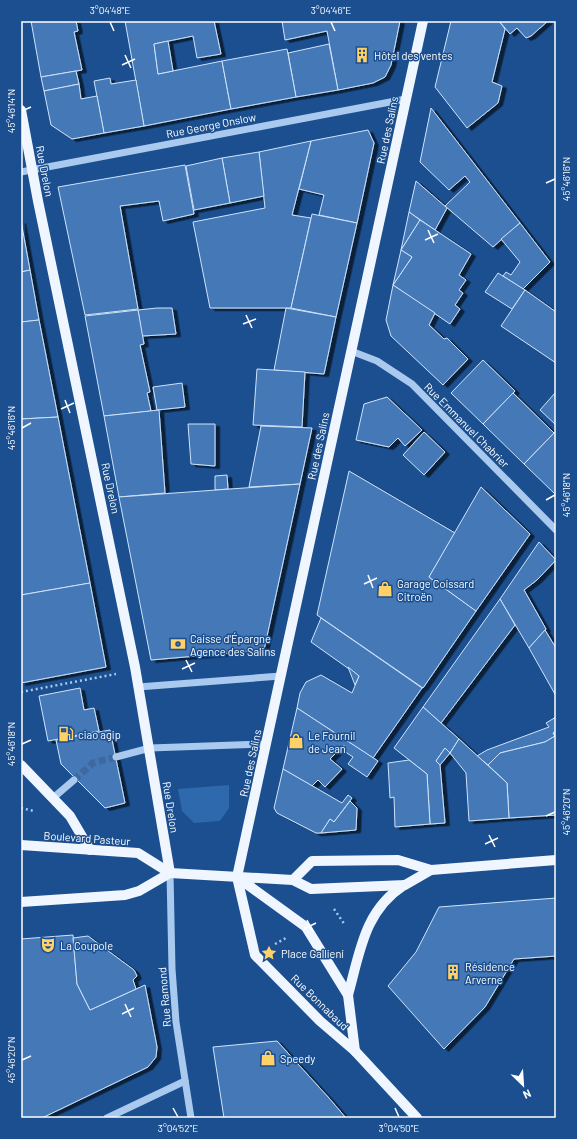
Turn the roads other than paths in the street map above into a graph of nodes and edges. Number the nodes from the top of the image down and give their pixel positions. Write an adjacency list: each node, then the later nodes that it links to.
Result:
1 (423, 21): 2 (main road, Rue des Salins)
2 (406, 99): 4 (street, Rue George Onslow); 6 (main road, Rue des Salins)
3 (21, 110): 4 (main road, Rue Drelon)
4 (32, 171): 5 (street, Rue George Onslow); 9 (main road, Rue Drelon)
5 (21, 172)
6 (351, 351): 7 (street, Rue Emmanuel Chabrier); 8 (main road, Rue des Salins)
7 (556, 530)
8 (281, 676): 9 (street); 10 (main road, Rue des Salins)
9 (138, 687): 11 (main road, Rue Drelon)
10 (266, 744): 11 (street); 21 (main road, Rue des Salins)
11 (150, 748): 12 (street); 20 (main road, Rue Drelon)
12 (116, 757)
13 (21, 765): 15 (main road)
14 (74, 780): 15 (street)
15 (53, 798): 17 (main road)
16 (21, 845): 17 (main road, Boulevard Pasteur)
17 (90, 850): 20 (main road, Boulevard Pasteur)
18 (556, 860): 19 (main road, Boulevard Pasteur)
19 (431, 870): 22 (main road, Boulevard Pasteur); 23 (main road, Boulevard Pasteur)
20 (170, 873): 21 (main road, Boulevard Pasteur); 24 (main road); 27 (street, Rue Ramond)
21 (237, 877): 22 (main road, Boulevard Pasteur); 25 (main road, Rue Bonnabaud); 26 (main road, Rue Bonnabaud)
22 (293, 880): 23 (main road, Boulevard Pasteur)
23 (405, 885): 25 (main road, Rue Bonnabaud)
24 (21, 902)
25 (348, 995): 26 (main road, Rue Bonnabaud)
26 (355, 1052): 30 (main road, Rue Bonnabaud)
27 (185, 1081): 28 (street); 29 (street, Rue Ramond)
28 (108, 1118)
29 (192, 1118)
30 (417, 1118)

